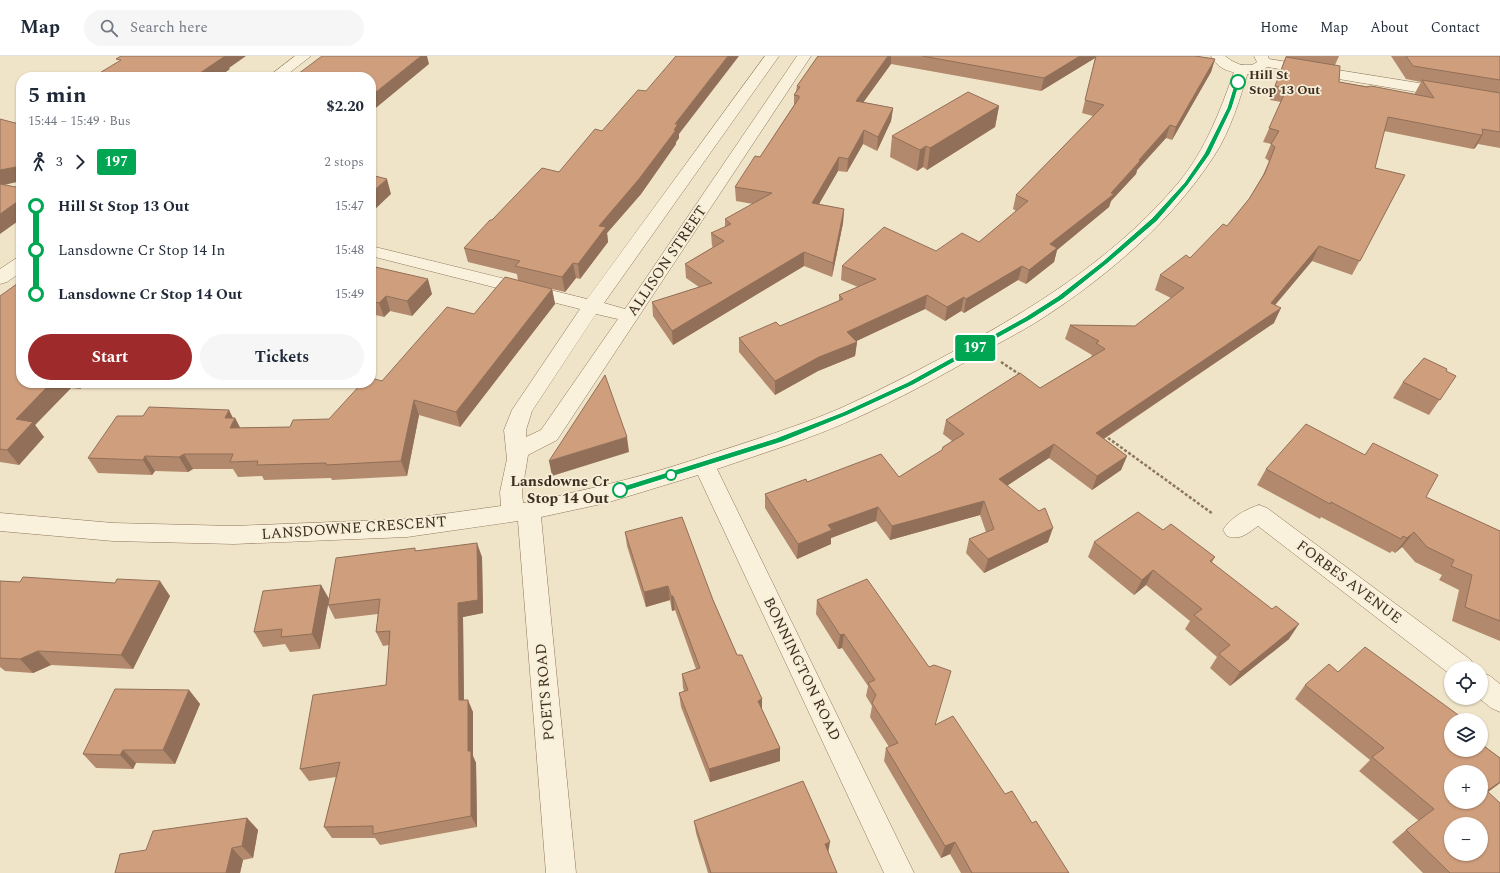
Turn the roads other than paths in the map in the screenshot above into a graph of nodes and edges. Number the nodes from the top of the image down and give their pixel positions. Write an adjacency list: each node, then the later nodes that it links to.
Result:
1 (304, 56): 7 (street)
2 (772, 56): 12 (street)
3 (804, 56): 13 (street, ALLISON STREET)
4 (1218, 56): 6 (street)
5 (1263, 59): 6 (street); 8 (street)
6 (1242, 69): 15 (street, LANSDOWNE CRESCENT)
7 (282, 72)
8 (1500, 101)
9 (376, 253): 12 (street)
10 (16, 267): 11 (street)
11 (0, 278)
12 (592, 306): 13 (street); 14 (street)
13 (630, 316): 14 (street, ALLISON STREET)
14 (517, 451): 16 (street)
15 (704, 465): 16 (street, LANSDOWNE CRESCENT); 23 (street, BONNINGTON ROAD)
16 (521, 512): 17 (street, LANSDOWNE CRESCENT); 22 (street, POETS ROAD)
17 (0, 522)
18 (1235, 530): 19 (street, FORBES AVENUE)
19 (1453, 661)
20 (1488, 690): 21 (street)
21 (1500, 700)
22 (562, 873)
23 (900, 873)

